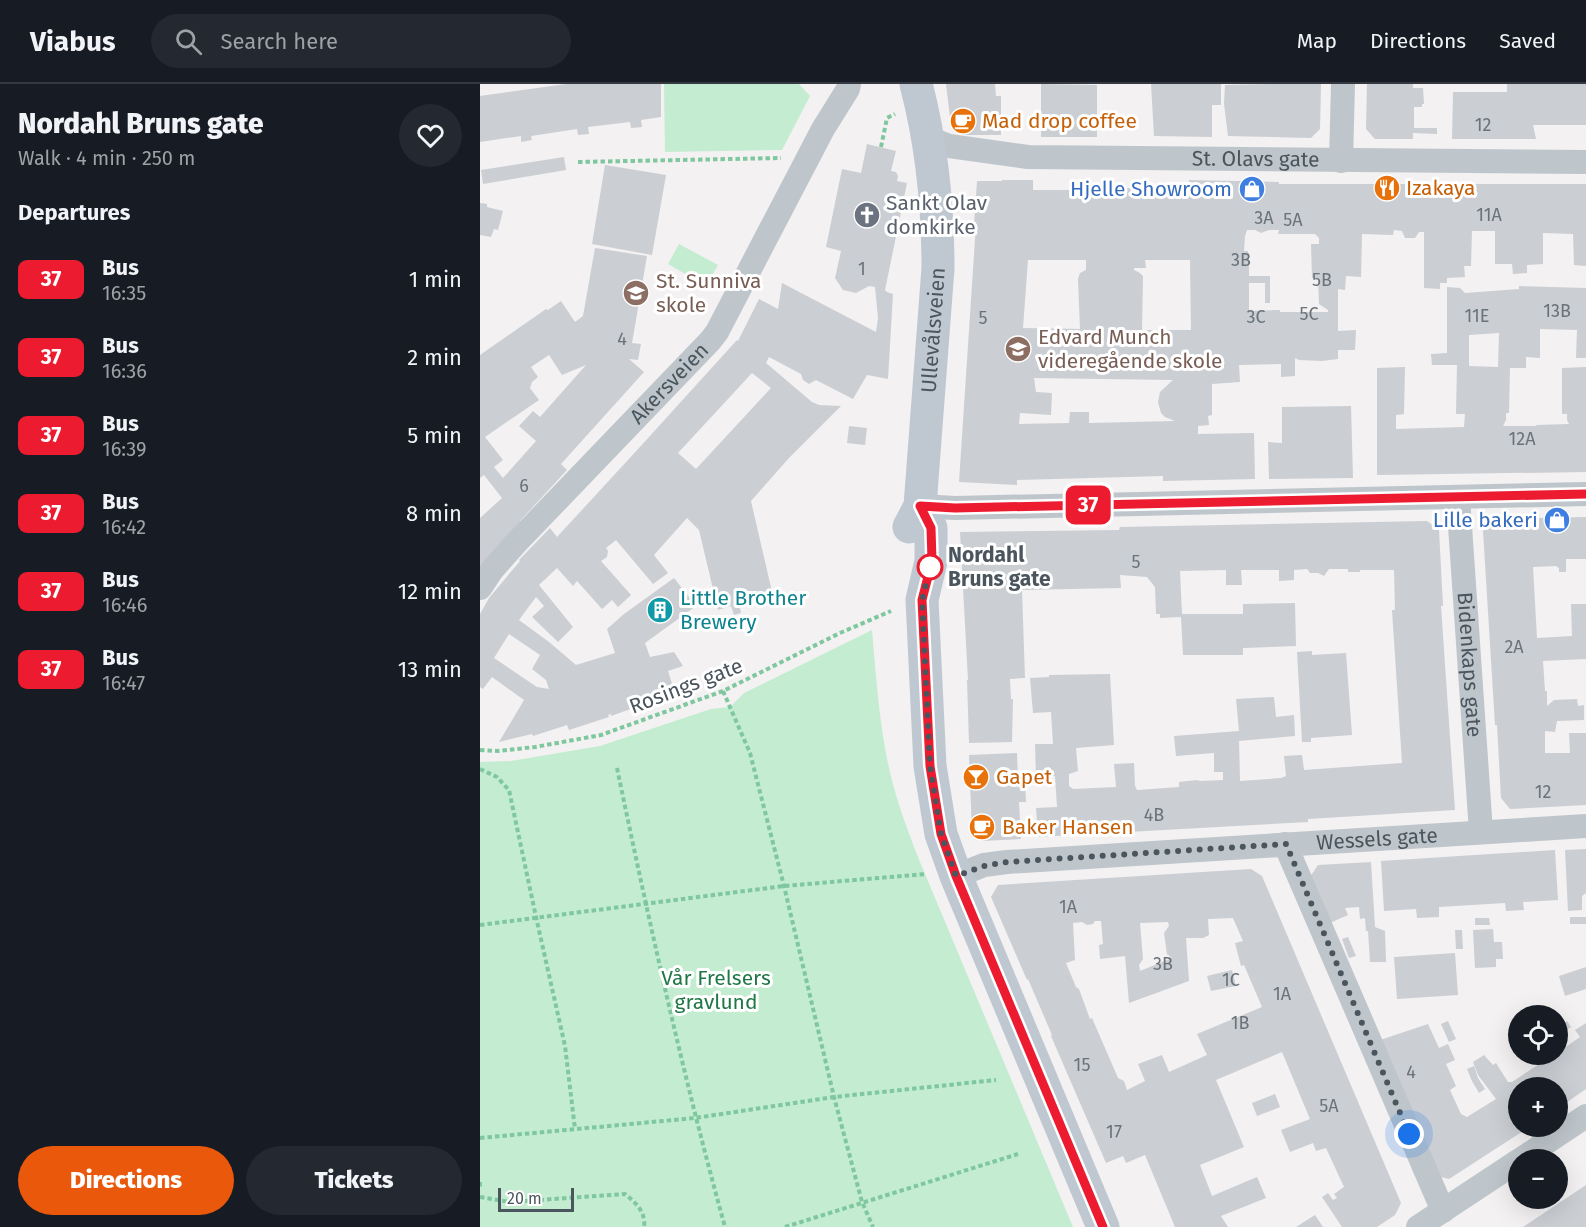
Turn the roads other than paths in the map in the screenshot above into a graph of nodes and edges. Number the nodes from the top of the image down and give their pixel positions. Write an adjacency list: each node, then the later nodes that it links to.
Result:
1 (849, 84): 10 (street, Akersveien)
2 (916, 84): 4 (main road, Ullevålsveien)
3 (1343, 84): 5 (street)
4 (928, 138): 5 (street, St. Olavs gate); 9 (main road, Ullevålsveien)
5 (1341, 161): 6 (street, St. Olavs gate)
6 (1586, 162)
7 (1586, 494): 8 (street)
8 (1458, 497): 9 (street); 12 (street, Bidenkaps gate)
9 (920, 506): 14 (main road, Ullevålsveien)
10 (480, 588)
11 (1586, 826): 12 (street, Wessels gate)
12 (1481, 832): 13 (street, Wessels gate)
13 (1286, 844): 14 (street, Wessels gate); 18 (street)
14 (943, 875): 19 (main road, Ullevålsveien)
15 (1586, 1116): 16 (street)
16 (1536, 1149)
17 (1508, 1167): 18 (street)
18 (1443, 1211): 20 (street)
19 (1103, 1227)
20 (1418, 1227)

